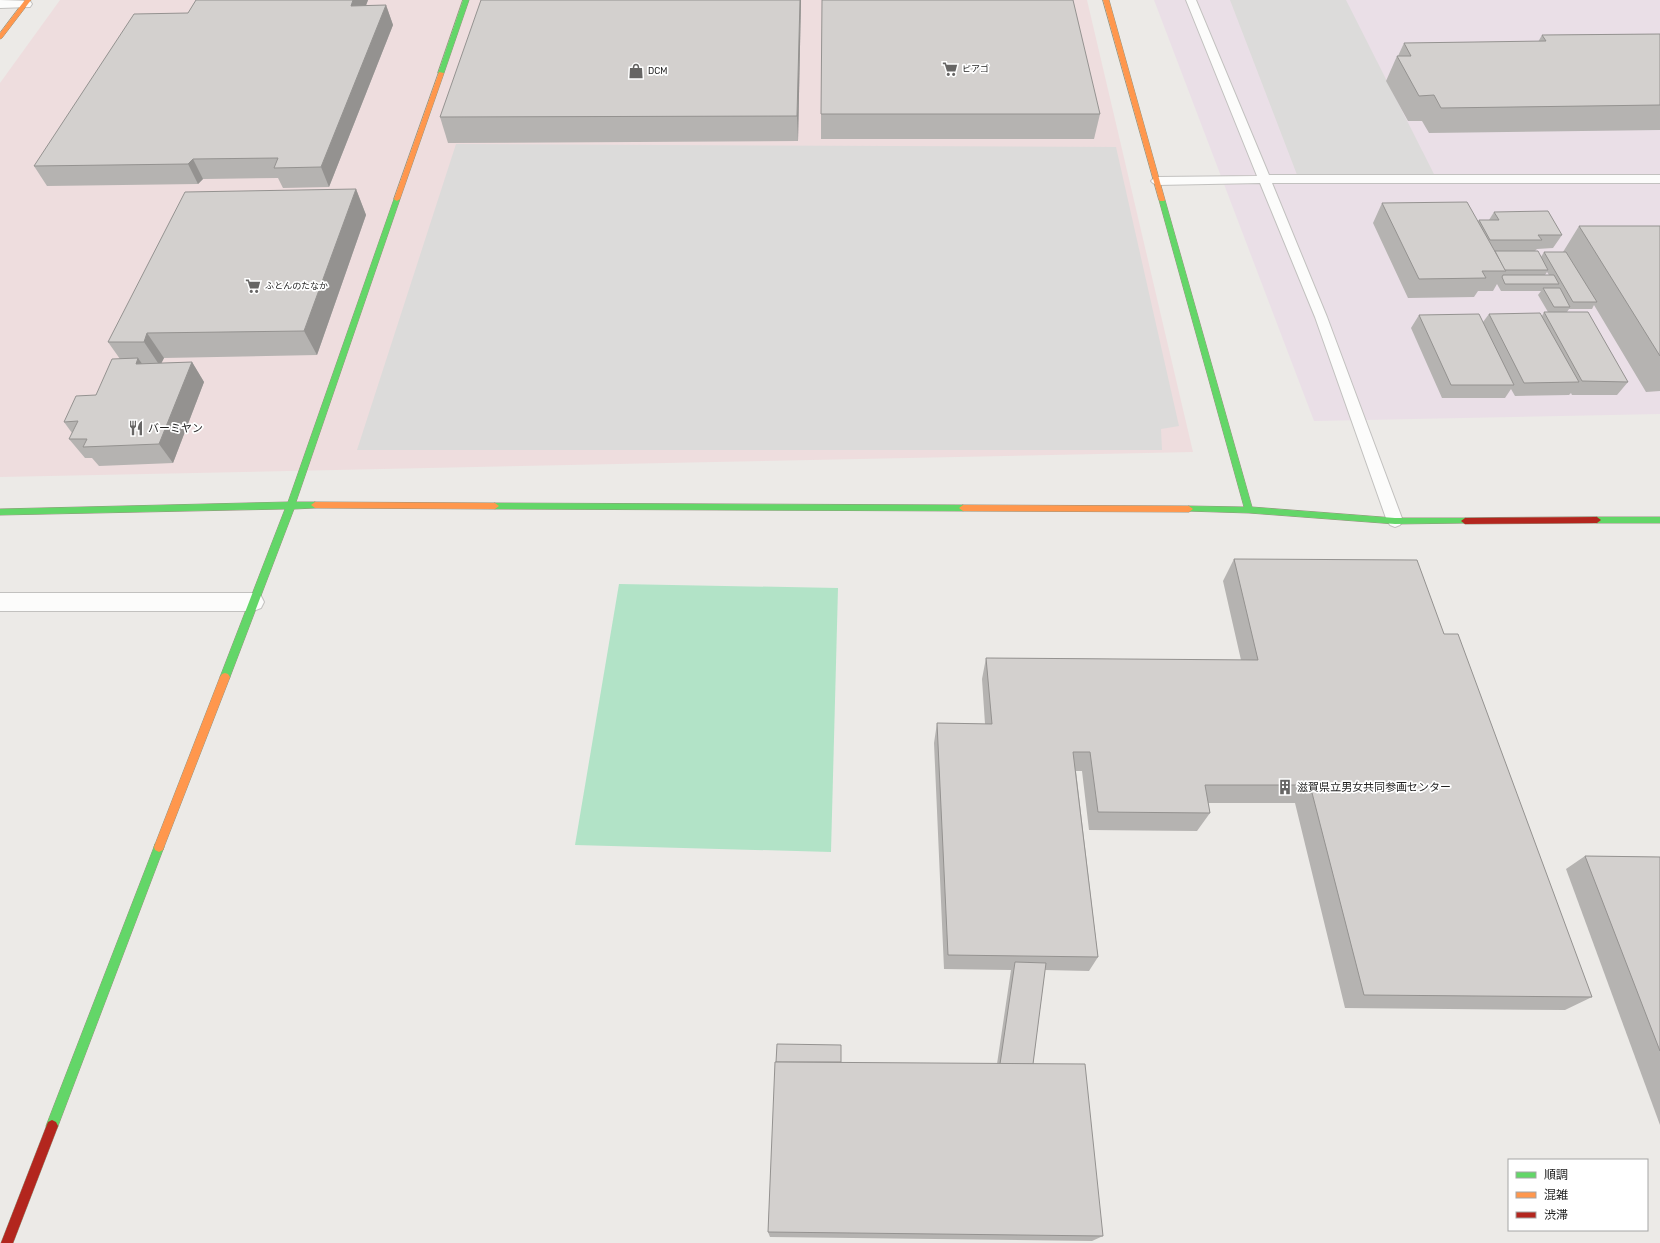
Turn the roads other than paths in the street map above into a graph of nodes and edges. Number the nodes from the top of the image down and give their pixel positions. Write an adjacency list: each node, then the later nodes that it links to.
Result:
1 (466, 0): 10 (street)
2 (1106, 0): 9 (street)
3 (1191, 0): 7 (lane)
4 (27, 2): 5 (street); 6 (street)
5 (0, 4)
6 (0, 37)
7 (1264, 179): 8 (lane); 9 (lane); 14 (lane)
8 (1660, 179)
9 (1157, 181): 11 (street)
10 (290, 505): 11 (street); 12 (street); 16 (street)
11 (1249, 510): 14 (street)
12 (0, 512)
13 (1660, 520): 14 (street)
14 (1395, 521)
15 (0, 602): 16 (street)
16 (253, 602): 17 (street)
17 (7, 1243)

